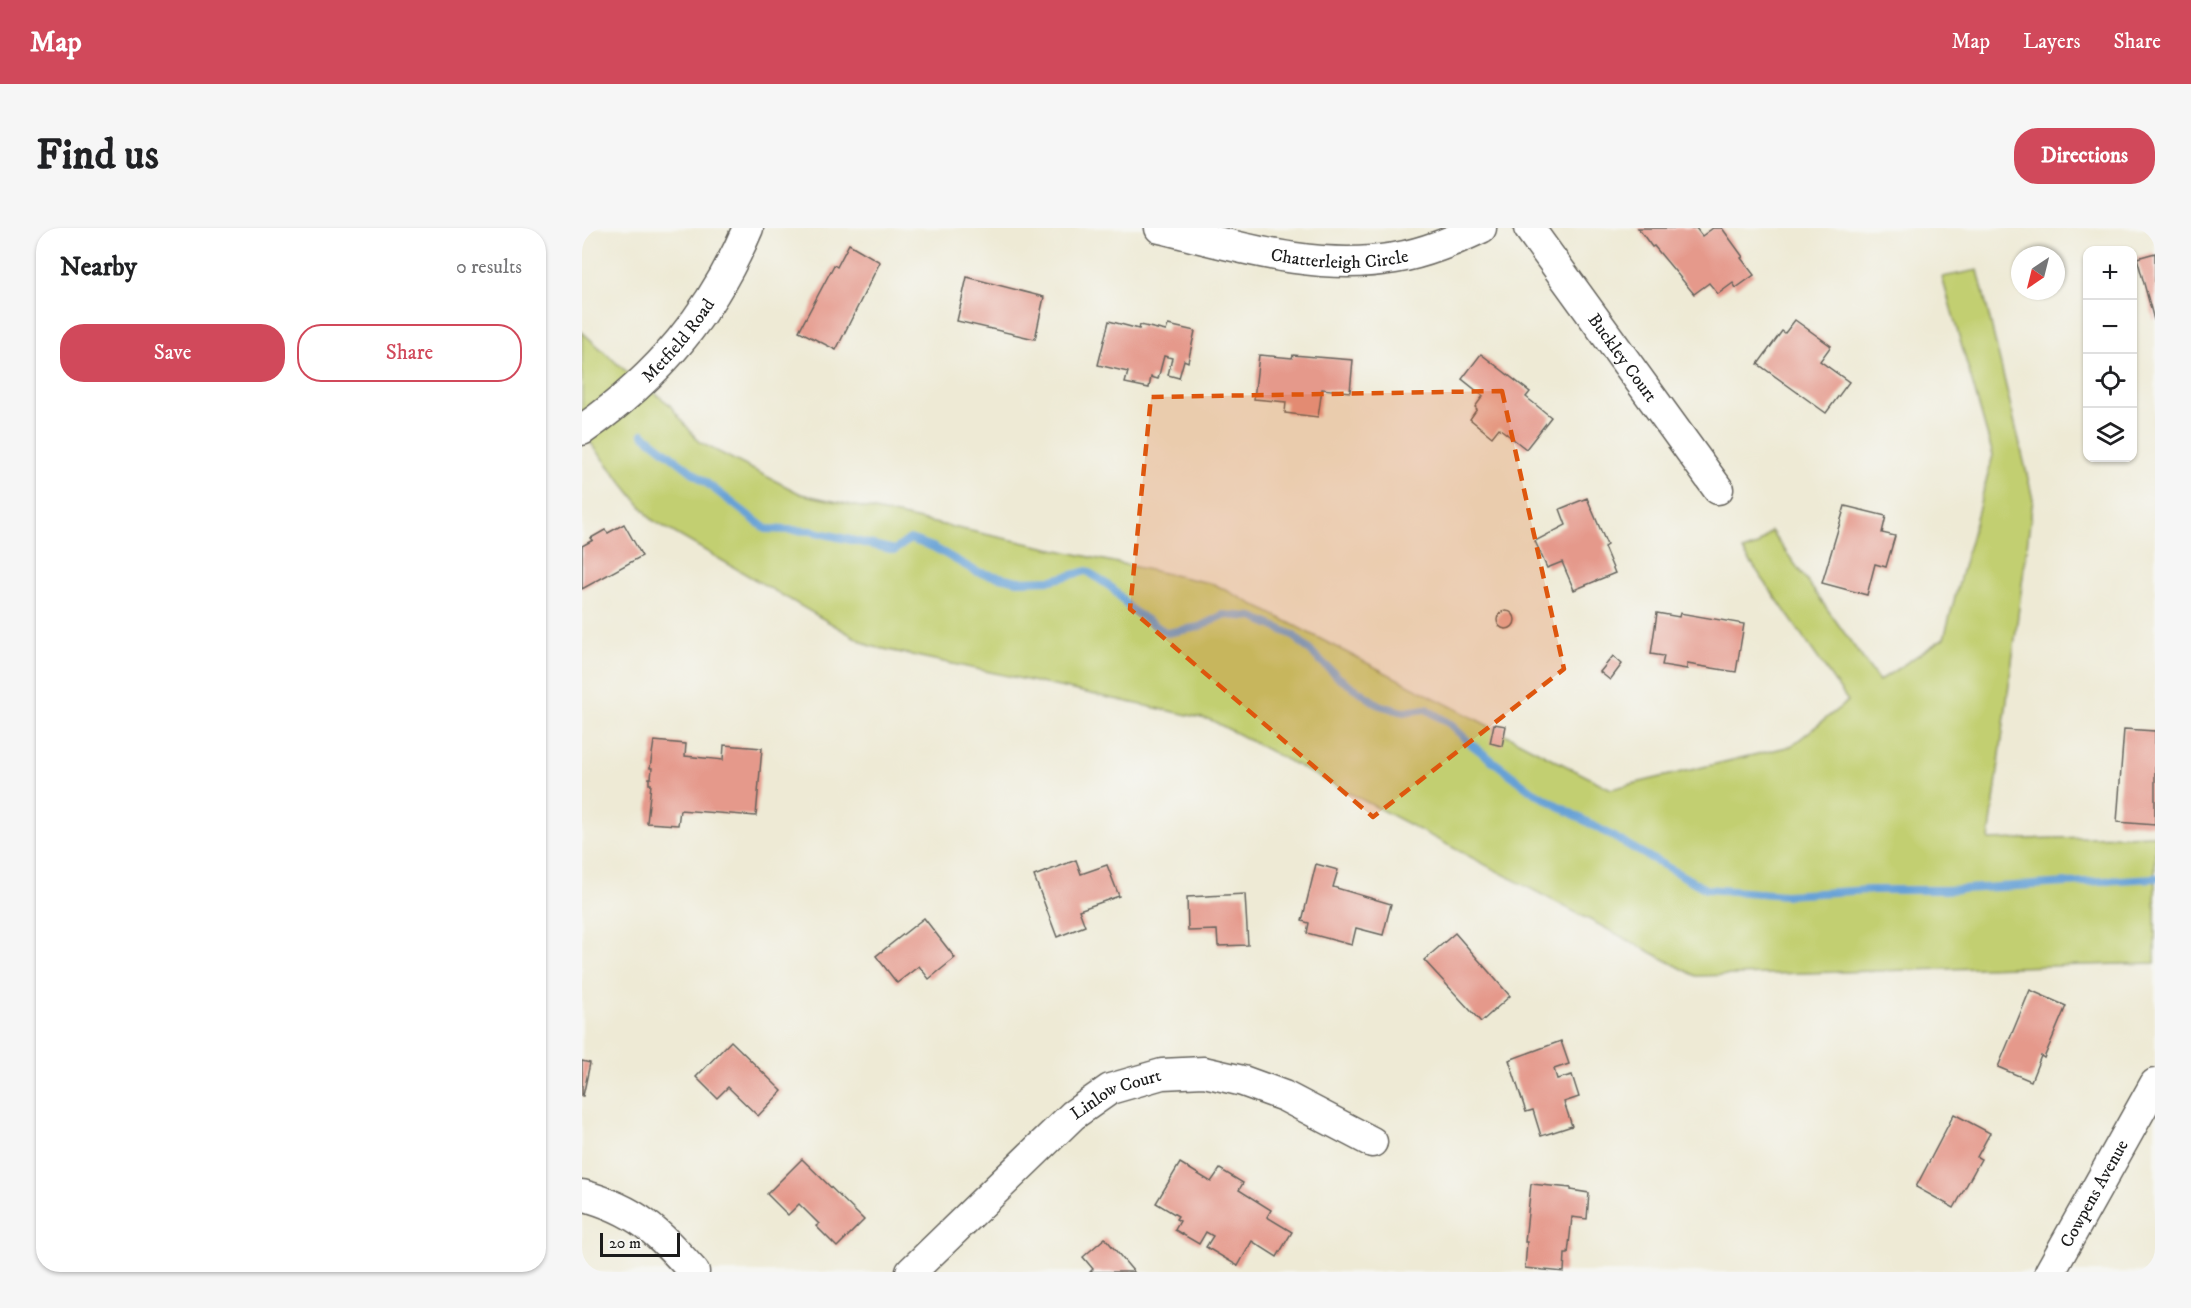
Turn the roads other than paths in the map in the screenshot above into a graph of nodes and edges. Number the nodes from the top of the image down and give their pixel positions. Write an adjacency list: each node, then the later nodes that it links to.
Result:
1 (748, 228): 5 (street, Metfield Road)
2 (1160, 228): 3 (street, Chatterleigh Circle)
3 (1481, 228)
4 (1529, 228): 6 (street, Buckley Court)
5 (582, 430)
6 (1718, 489)
7 (2155, 1084): 12 (street, Cowpens Avenue)
8 (1372, 1142): 11 (street, Linlow Court)
9 (582, 1194): 10 (street)
10 (694, 1272)
11 (911, 1272)
12 (2050, 1272)

